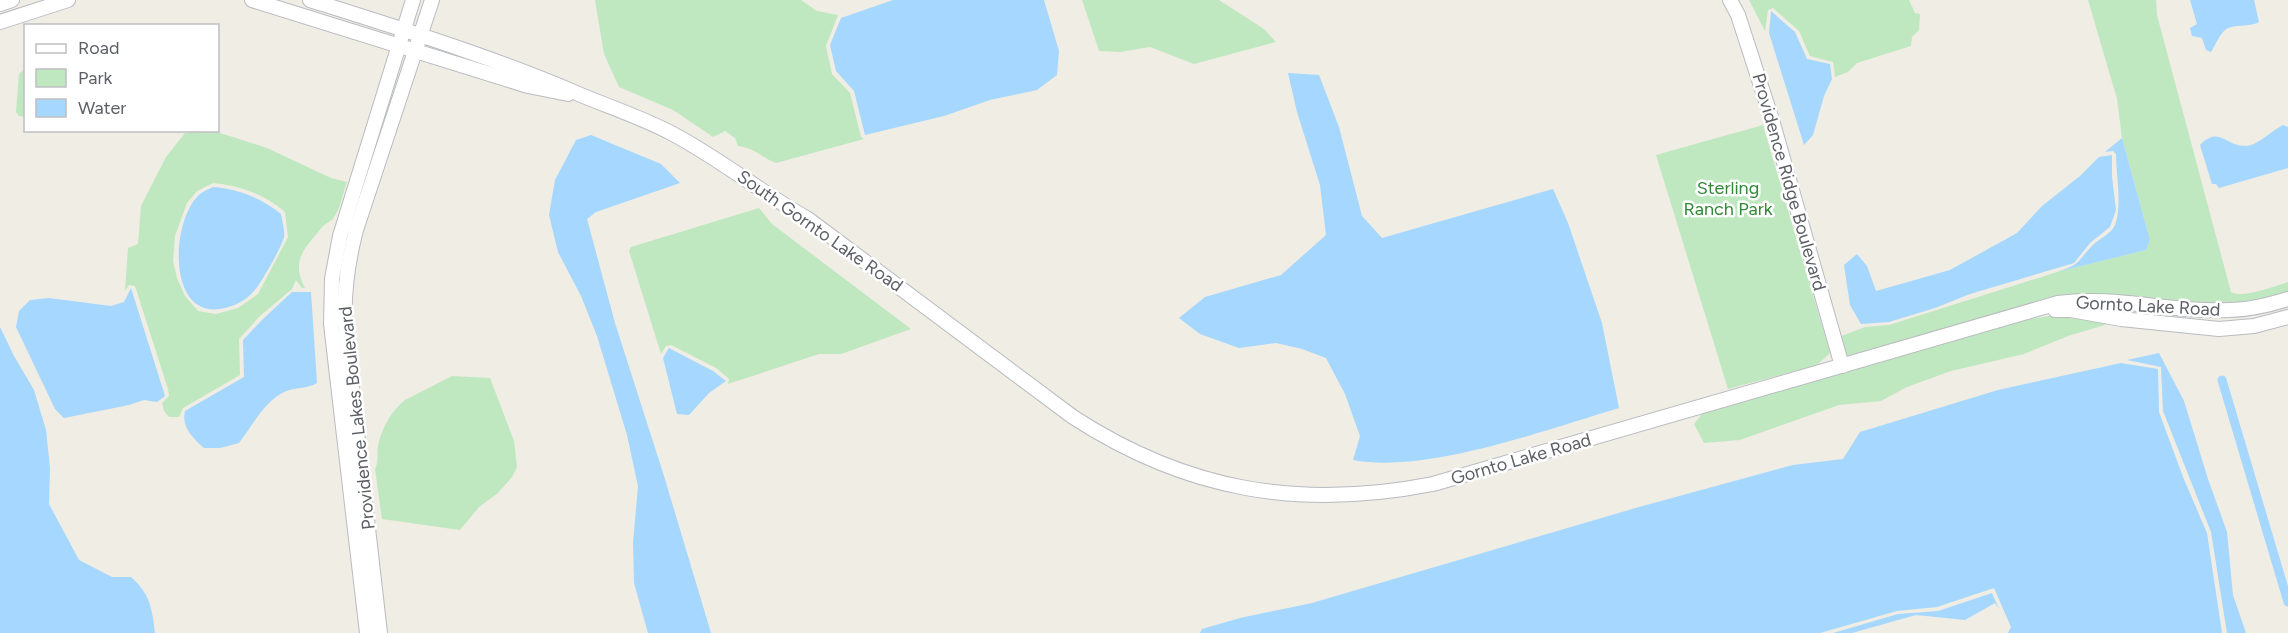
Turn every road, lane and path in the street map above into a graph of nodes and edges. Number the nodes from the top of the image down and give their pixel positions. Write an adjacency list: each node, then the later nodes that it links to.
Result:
1 (12, 0): 8 (street)
2 (68, 0): 9 (street)
3 (252, 0): 12 (street, South Gornto Lake Road)
4 (310, 0): 10 (street, South Gornto Lake Road)
5 (413, 0): 10 (street, Providence Lakes Boulevard)
6 (432, 0): 11 (street, Providence Lakes Boulevard)
7 (1730, 0): 18 (street, Providence Ridge Boulevard)
8 (0, 4)
9 (0, 22)
10 (404, 30): 11 (street, South Gornto Lake Road); 12 (street, Providence Lakes Boulevard)
11 (421, 35): 13 (street, Providence Lakes Boulevard); 14 (street, South Gornto Lake Road)
12 (399, 47): 13 (street, South Gornto Lake Road); 20 (street, Providence Lakes Boulevard)
13 (415, 52): 14 (street, South Gornto Lake Road); 21 (street, Providence Lakes Boulevard)
14 (582, 96): 19 (street, South Gornto Lake Road)
15 (2288, 299): 17 (street, Gornto Lake Road)
16 (2288, 316): 17 (street, Gornto Lake Road)
17 (2009, 318): 18 (street, Gornto Lake Road)
18 (1842, 366): 19 (street, Gornto Lake Road)
19 (1042, 393)
20 (367, 633)
21 (380, 633)

